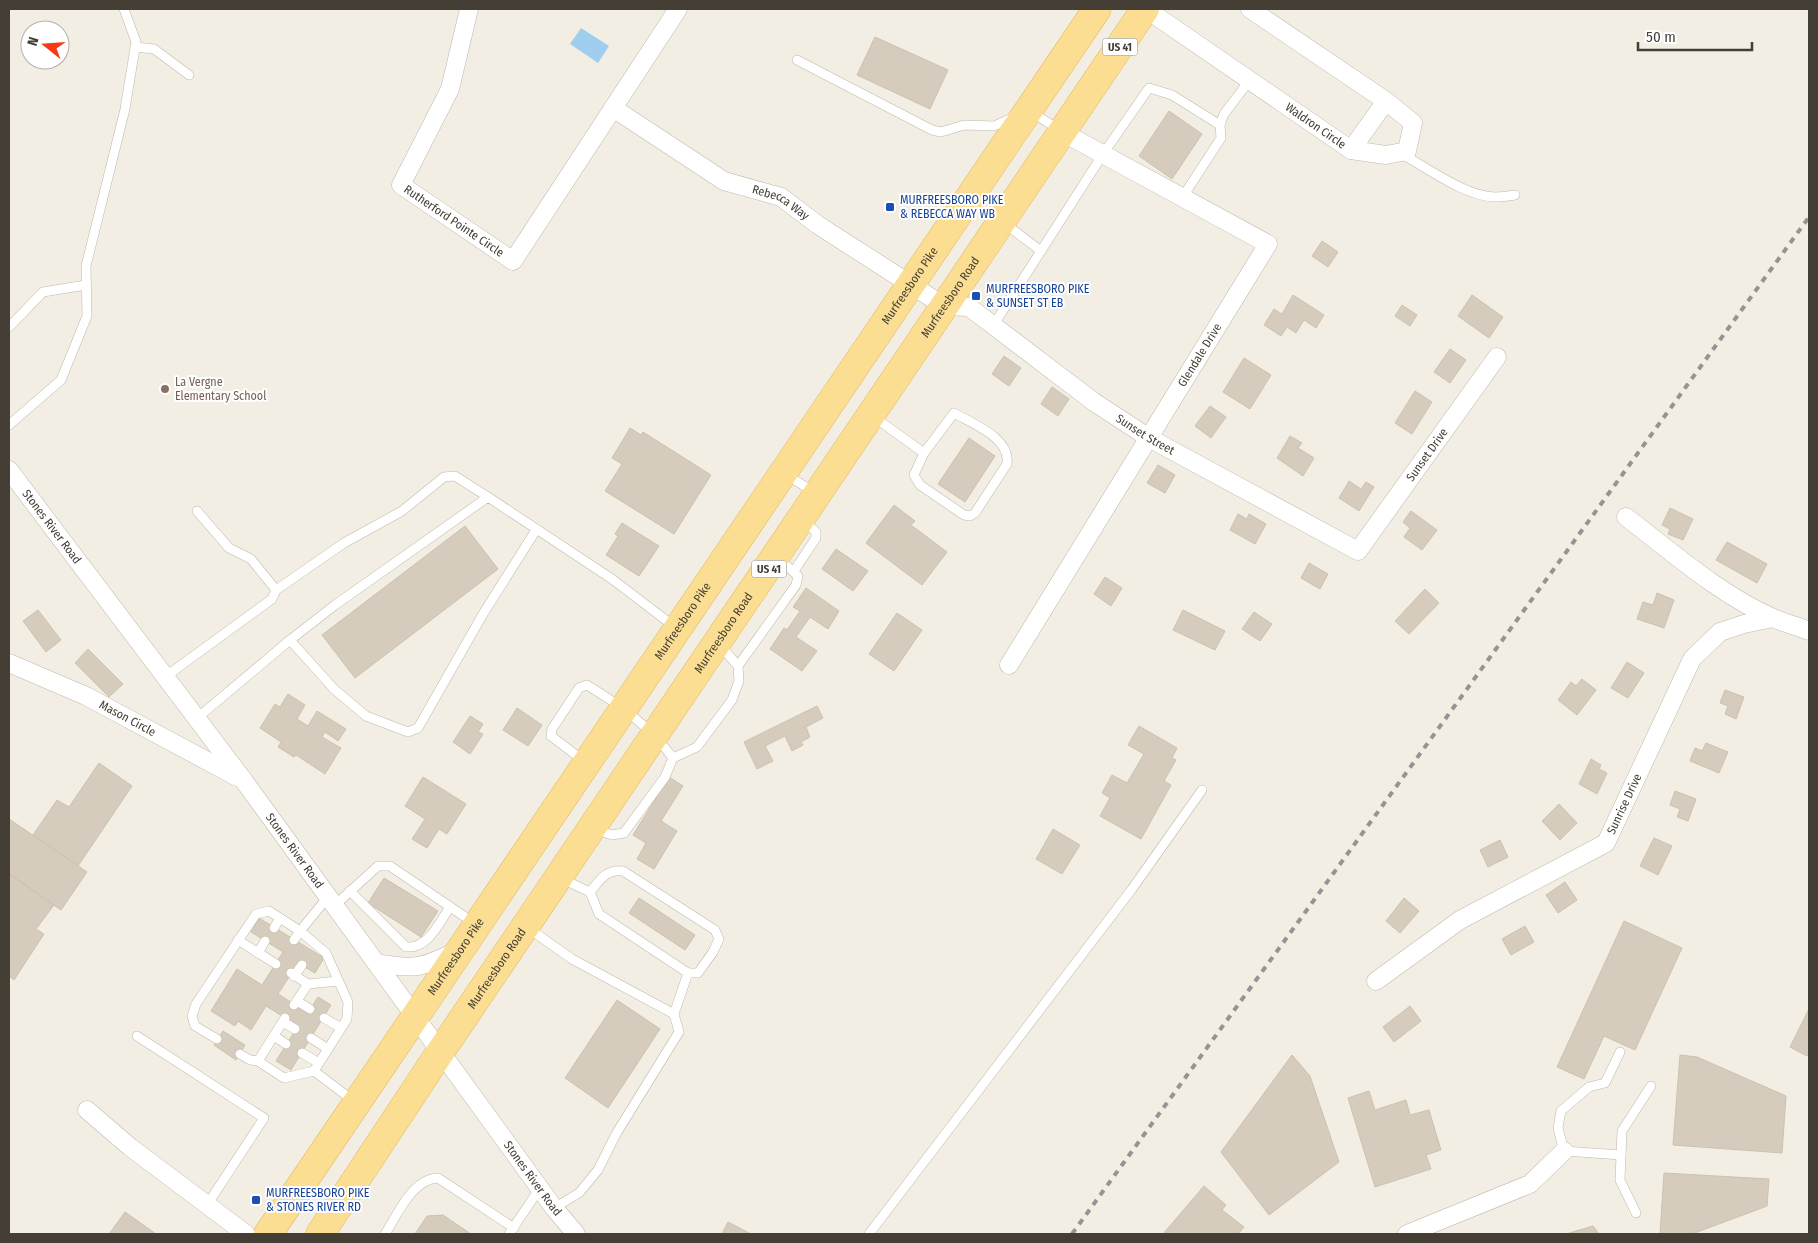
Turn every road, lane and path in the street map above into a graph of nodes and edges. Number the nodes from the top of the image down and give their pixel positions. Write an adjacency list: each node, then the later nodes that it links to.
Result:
1 (124, 9): 7 (lane)
2 (469, 9): 12 (street, Rutherford Pointe Circle)
3 (678, 9): 12 (street, Rutherford Pointe Circle)
4 (1097, 9): 13 (main road, Murfreesboro Pike)
5 (1146, 9): 10 (street, Waldron Circle); 15 (main road, Murfreesboro Road / US 41)
6 (1250, 9): 11 (street)
7 (135, 46): 9 (lane); 23 (lane)
8 (797, 60): 13 (lane)
9 (189, 75)
10 (1250, 80): 14 (lane); 16 (street, Waldron Circle)
11 (1386, 101): 16 (street); 17 (street)
12 (613, 108): 24 (street, Rebecca Way)
13 (1028, 111): 15 (lane); 24 (main road, Murfreesboro Pike)
14 (1220, 125): 18 (lane); 20 (lane)
15 (1062, 132): 18 (street, Glendale Drive); 21 (main road, Murfreesboro Road / US 41)
16 (1351, 150): 17 (street, Waldron Circle)
17 (1400, 152): 19 (lane)
18 (1103, 154): 20 (street, Glendale Drive); 22 (lane)
19 (1515, 195)
20 (1182, 198): 31 (street, Glendale Drive)
21 (1001, 221): 22 (lane); 25 (main road, Murfreesboro Road / US 41)
22 (1041, 251): 26 (lane)
23 (86, 285): 27 (lane); 30 (lane)
24 (911, 285): 25 (street, Rebecca Way); 34 (main road, Murfreesboro Pike)
25 (944, 306): 26 (street, Sunset Street); 29 (main road, Murfreesboro Road / US 41)
26 (993, 326): 31 (street, Sunset Street)
27 (9, 327)
28 (1497, 357): 40 (street, Sunset Drive)
29 (872, 415): 32 (lane); 35 (main road, Murfreesboro Road / US 41)
30 (9, 425)
31 (1149, 438): 40 (street, Sunset Street); 50 (street, Glendale Drive)
32 (924, 453): 32 (lane)
33 (9, 470): 51 (street, Stones River Road)
34 (785, 474): 35 (lane); 44 (main road, Murfreesboro Pike)
35 (819, 495): 41 (main road, Murfreesboro Road / US 41)
36 (488, 497): 39 (lane); 42 (lane); 46 (lane)
37 (197, 511): 42 (lane)
38 (1626, 517): 43 (street)
39 (536, 530): 44 (lane); 46 (lane)
40 (1358, 551)
41 (785, 564): 47 (main road, Murfreesboro Road / US 41); 49 (lane)
42 (276, 590): 51 (lane)
43 (1773, 618): 45 (street); 79 (street, Sunrise Drive)
44 (678, 628): 52 (main road, Murfreesboro Pike)
45 (1809, 630)
46 (290, 640): 53 (lane)
47 (719, 643): 49 (lane); 54 (main road, Murfreesboro Road / US 41)
48 (9, 663): 57 (street, Mason Circle)
49 (738, 666): 55 (lane)
50 (1009, 666)
51 (165, 677): 53 (street, Stones River Road)
52 (623, 707): 54 (lane); 56 (main road, Murfreesboro Pike); 56 (lane)
53 (196, 718): 57 (street, Stones River Road)
54 (656, 736): 55 (lane); 59 (main road, Murfreesboro Road / US 41)
55 (674, 758): 59 (lane)
56 (586, 763): 69 (main road, Murfreesboro Pike)
57 (244, 781): 63 (street, Stones River Road)
58 (1202, 790): 115 (lane)
59 (592, 829): 60 (main road, Murfreesboro Road / US 41)
60 (559, 878): 62 (lane); 66 (main road, Murfreesboro Road / US 41)
61 (350, 891): 63 (lane); 64 (lane); 64 (lane)
62 (590, 892): 77 (lane); 77 (lane)
63 (332, 901): 68 (lane); 74 (street, Stones River Road)
64 (450, 906): 69 (lane)
65 (280, 918): 67 (lane); 68 (lane); 70 (lane)
66 (526, 927): 82 (lane); 93 (main road, Murfreesboro Road / US 41)
67 (274, 928)
68 (300, 931): 71 (lane); 78 (lane)
69 (471, 937): 74 (street); 83 (main road, Murfreesboro Pike)
70 (238, 940): 73 (lane); 90 (lane)
71 (294, 940)
72 (266, 942): 73 (lane)
73 (258, 953): 75 (lane)
74 (377, 963): 83 (street, Stones River Road)
75 (276, 964)
76 (302, 965): 80 (lane)
77 (688, 973): 82 (lane)
78 (338, 981): 80 (lane); 85 (lane)
79 (1376, 981)
80 (308, 984): 81 (lane)
81 (310, 1010)
82 (674, 1014): 107 (lane)
83 (416, 1016): 93 (street, Stones River Road); 101 (main road, Murfreesboro Pike)
84 (324, 1018): 85 (lane)
85 (341, 1028): 92 (lane)
86 (295, 1029): 88 (lane)
87 (137, 1036): 106 (lane)
88 (274, 1036): 91 (lane); 97 (lane)
89 (311, 1038): 92 (lane)
90 (217, 1039)
91 (286, 1044)
92 (328, 1049): 98 (lane)
93 (441, 1051): 105 (street, Stones River Road); 112 (main road, Murfreesboro Road)
94 (1620, 1052): 103 (lane)
95 (302, 1053): 98 (lane)
96 (240, 1054): 97 (lane)
97 (258, 1061): 99 (lane)
98 (319, 1063): 99 (lane)
99 (314, 1072): 101 (lane)
100 (1651, 1086): 104 (lane)
101 (357, 1104): 111 (main road, Murfreesboro Pike)
102 (87, 1110): 106 (street)
103 (1564, 1151): 104 (lane); 116 (street)
104 (1621, 1155): 108 (lane)
105 (540, 1188): 107 (street, Stones River Road); 109 (lane)
106 (207, 1205): 110 (street)
107 (554, 1208): 114 (street, Stones River Road)
108 (1636, 1213)
109 (511, 1231): 113 (lane)
110 (246, 1234)
111 (268, 1234)
112 (320, 1234)
113 (385, 1234)
114 (576, 1234)
115 (869, 1234)
116 (1407, 1234)

